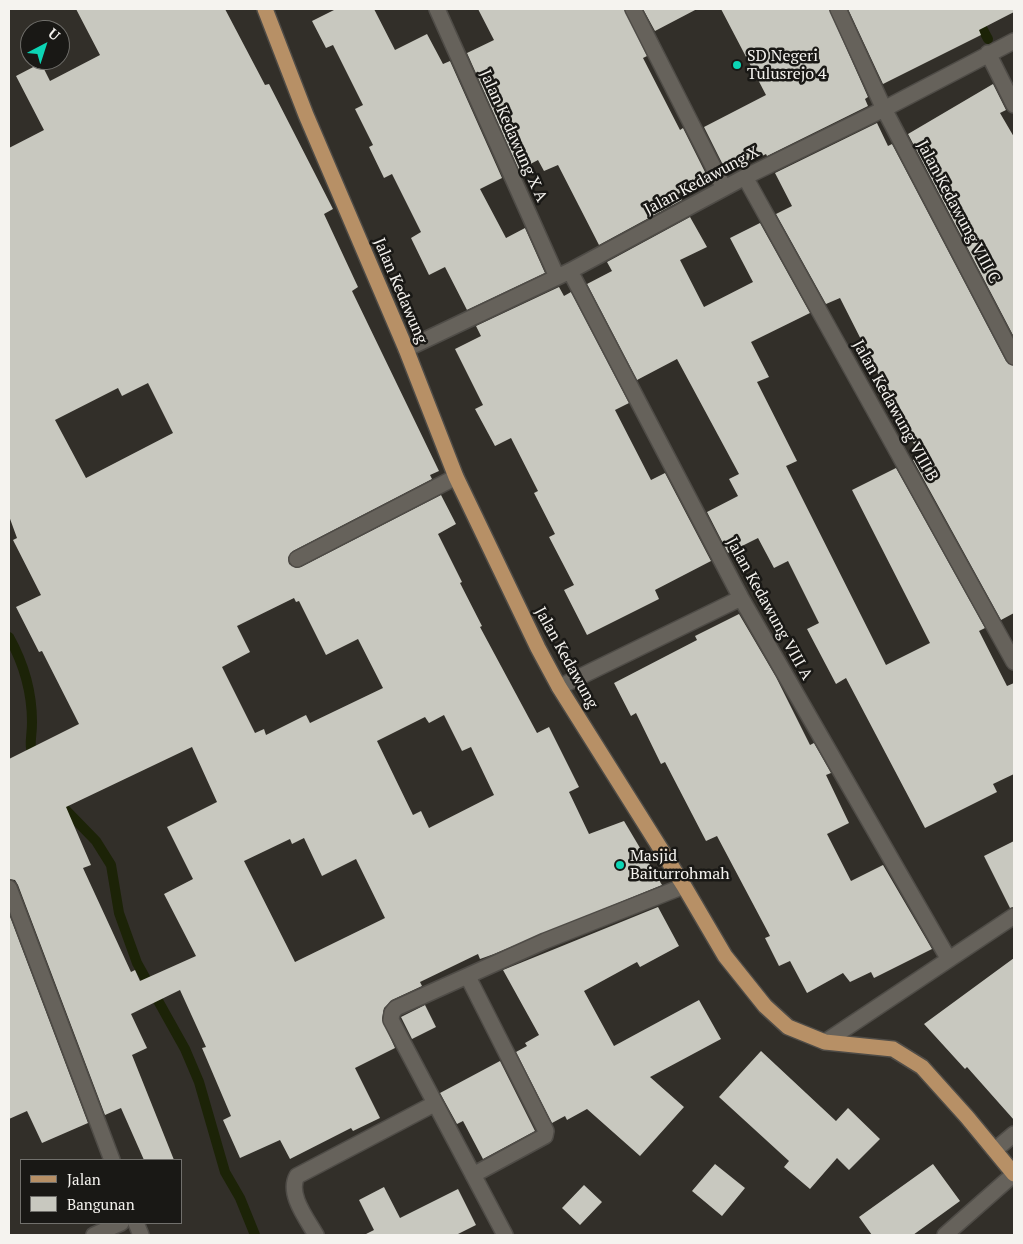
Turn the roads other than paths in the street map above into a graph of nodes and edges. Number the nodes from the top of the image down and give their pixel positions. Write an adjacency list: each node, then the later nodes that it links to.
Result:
1 (265, 9): 12 (main road, Jalan Kedawung)
2 (437, 9): 11 (street, Jalan Kedawung X A)
3 (633, 9): 10 (street)
4 (838, 9): 8 (street, Jalan Kedawung VIII C)
5 (1014, 41): 6 (street, Jalan Kedawung X)
6 (988, 53): 7 (street); 8 (street, Jalan Kedawung X)
7 (1014, 105)
8 (884, 109): 9 (street, Jalan Kedawung X); 13 (street, Jalan Kedawung VIII C)
9 (745, 176): 10 (street, Jalan Kedawung X); 17 (street, Jalan Kedawung VIII B)
10 (724, 188): 11 (street, Jalan Kedawung X)
11 (564, 274): 12 (street, Jalan Kedawung X); 16 (street, Jalan Kedawung VIII A)
12 (406, 349): 14 (main road, Jalan Kedawung)
13 (1014, 357)
14 (456, 477): 15 (street); 18 (main road, Jalan Kedawung)
15 (297, 559)
16 (741, 598): 18 (street); 22 (street, Jalan Kedawung VIII A)
17 (1014, 662)
18 (559, 688): 19 (main road, Jalan Kedawung)
19 (684, 886): 23 (street); 24 (main road, Jalan Kedawung)
20 (9, 888): 28 (street)
21 (1014, 916): 22 (street)
22 (948, 958): 24 (street)
23 (468, 977): 25 (street); 30 (street)
24 (825, 1042): 27 (main road, Jalan Kedawung)
25 (434, 1104): 30 (street); 33 (street)
26 (1014, 1134): 27 (street)
27 (995, 1150): 29 (main road, Jalan Kedawung)
28 (112, 1159)
29 (1014, 1174): 35 (street)
30 (473, 1175): 34 (street)
31 (119, 1224): 32 (street)
32 (94, 1235)
33 (316, 1235)
34 (505, 1235)
35 (945, 1235)

